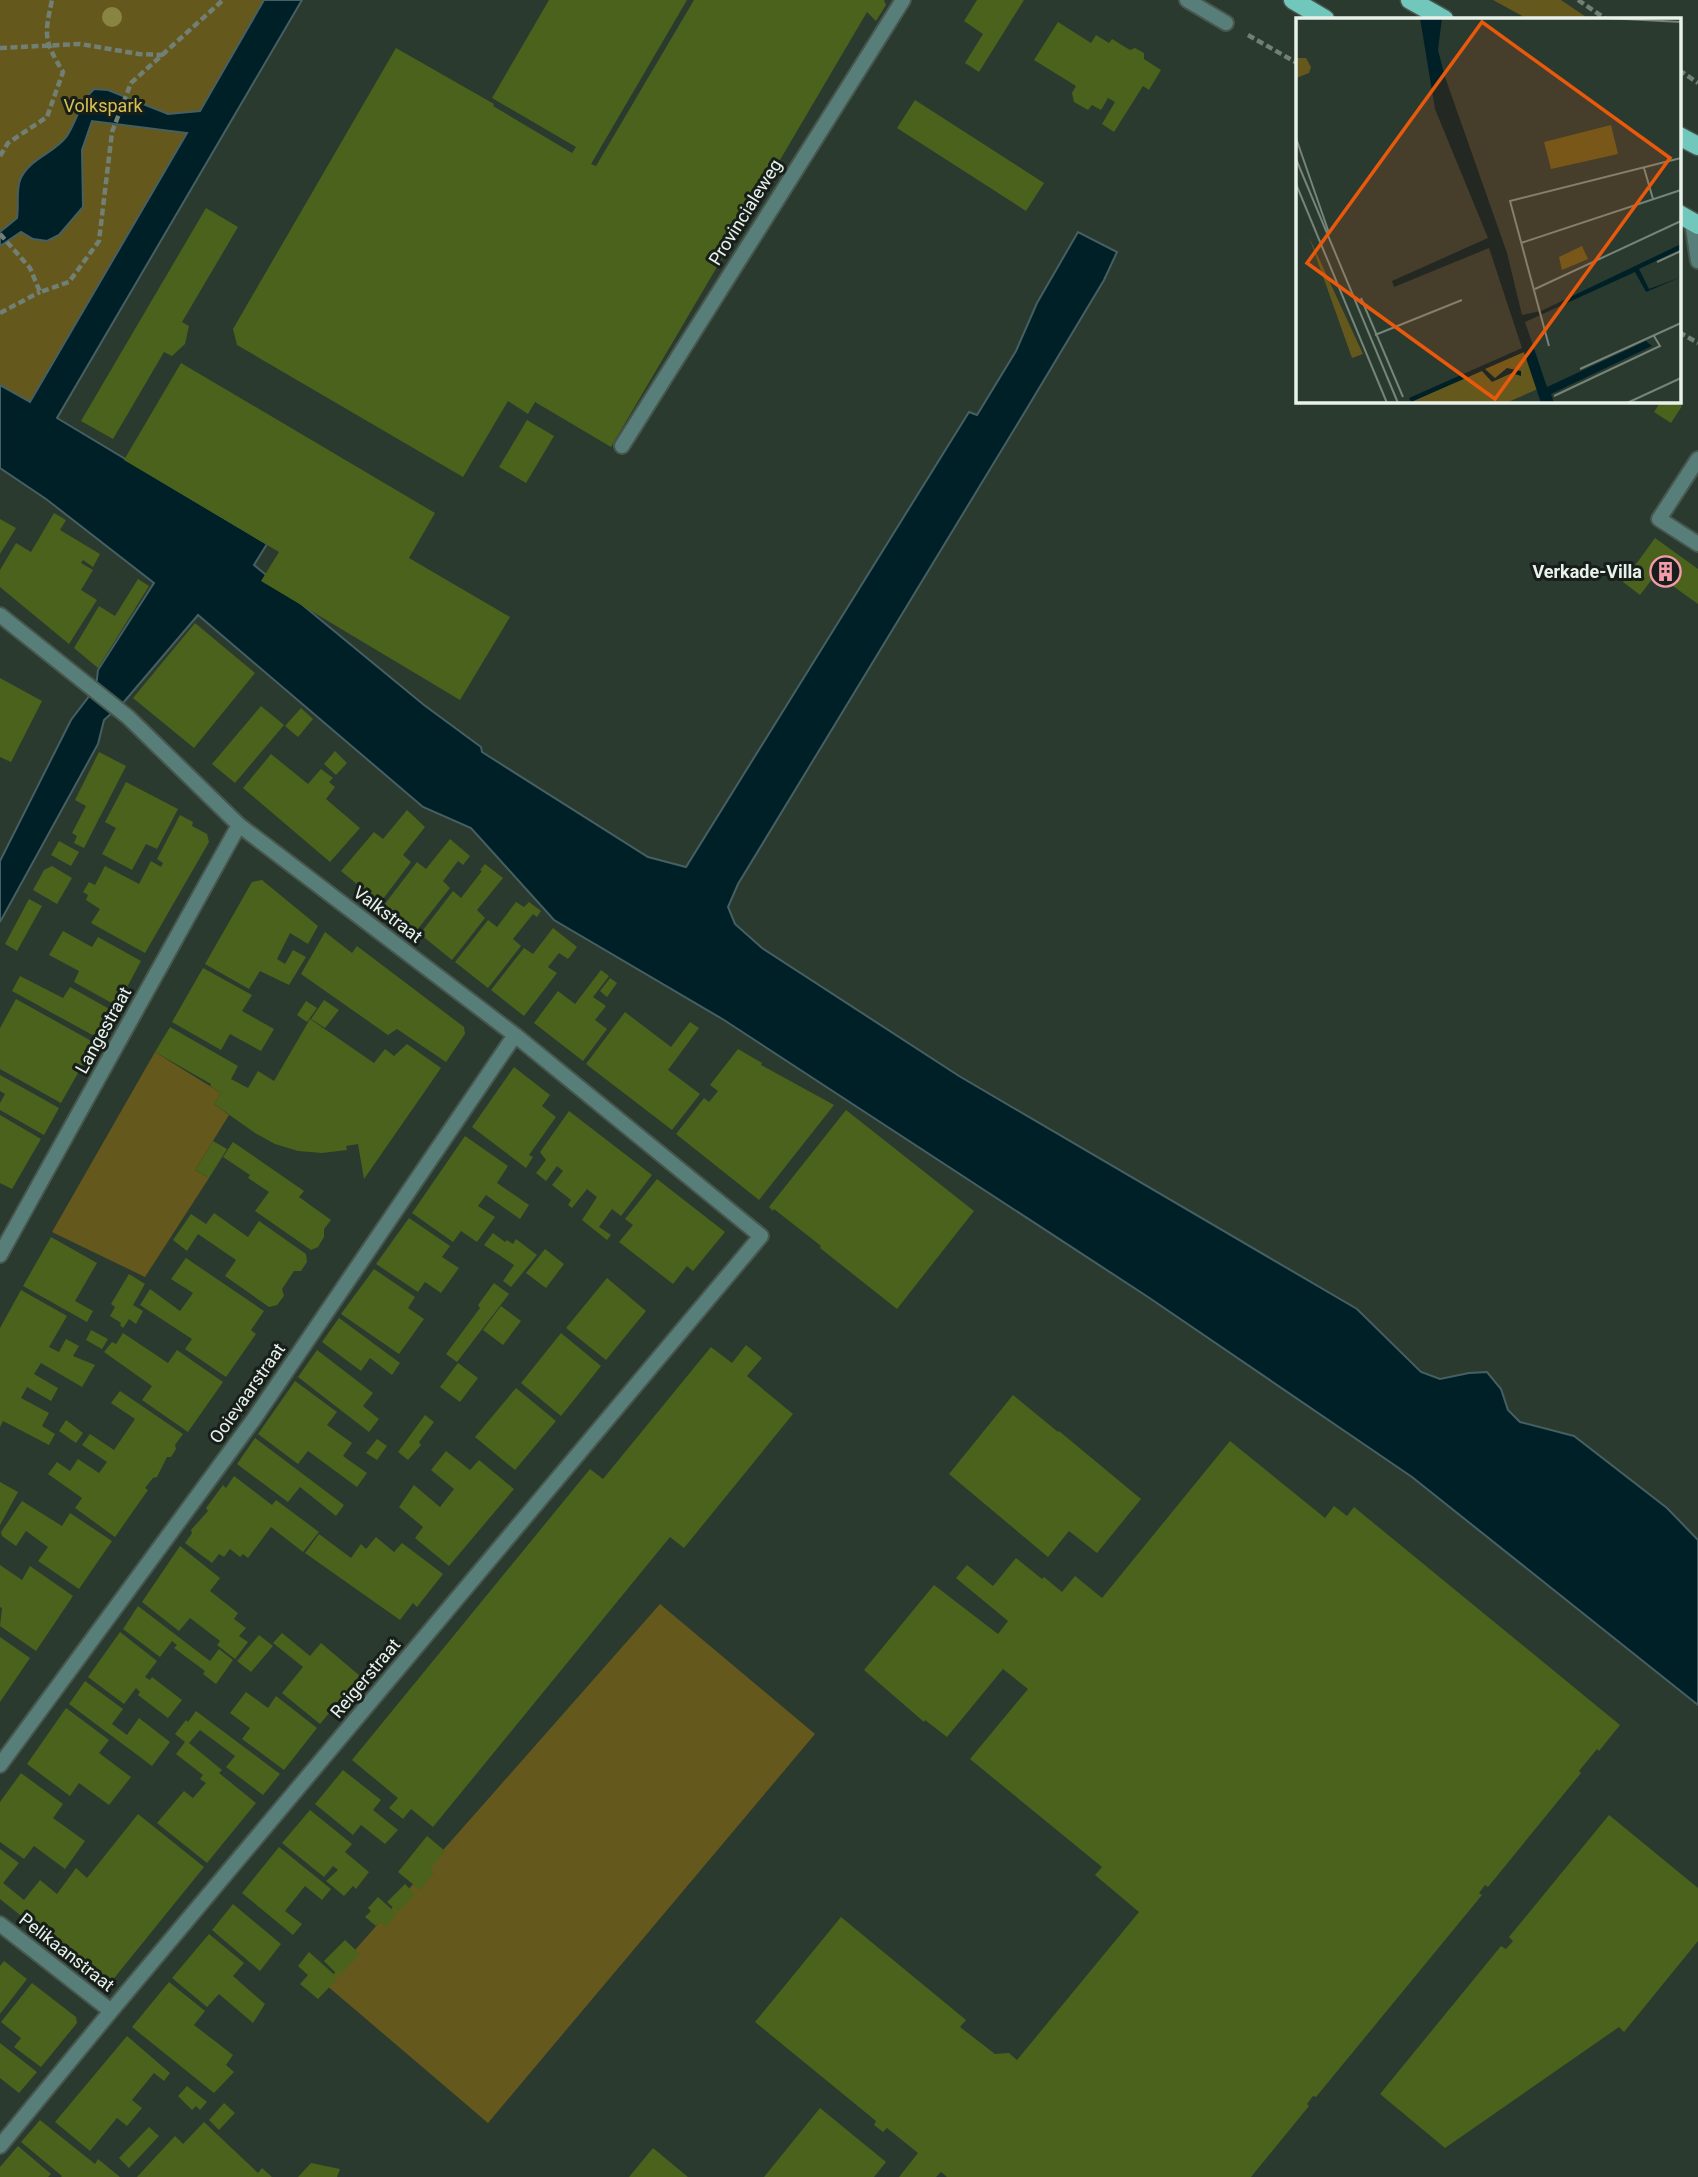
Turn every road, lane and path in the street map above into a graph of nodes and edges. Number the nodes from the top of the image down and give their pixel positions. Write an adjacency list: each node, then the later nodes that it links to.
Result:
1 (52, 0): 12 (path)
2 (223, 0): 14 (path)
3 (903, 0): 28 (street, Provincialeweg)
4 (1187, 0): 11 (street)
5 (1293, 0): 8 (main road)
6 (1410, 0): 9 (main road)
7 (1578, 0): 10 (path)
8 (1323, 18)
9 (1442, 18)
10 (1605, 18)
11 (1226, 23): 15 (path)
12 (47, 44): 13 (path); 14 (path); 20 (path)
13 (0, 48)
14 (164, 55): 24 (path)
15 (1296, 62)
16 (1680, 71): 17 (path)
17 (1698, 83)
18 (1680, 137): 19 (main road)
19 (1698, 146)
20 (0, 156)
21 (1692, 218): 23 (street)
22 (0, 234): 24 (path)
23 (1698, 261)
24 (40, 292): 25 (path)
25 (0, 313)
26 (1680, 333): 27 (path)
27 (1698, 343)
28 (622, 446)
29 (1698, 459): 30 (street)
30 (1698, 544)
31 (0, 615): 32 (street, Valkstraat)
32 (239, 825): 33 (street, Valkstraat); 35 (street, Langestraat)
33 (515, 1035): 34 (street, Valkstraat); 36 (street, Ooievaarstraat)
34 (761, 1236): 38 (street, Reigerstraat)
35 (0, 1255)
36 (0, 1765)
37 (0, 1924): 38 (street, Pelikaanstraat)
38 (111, 2011): 39 (street, Reigerstraat)
39 (0, 2146)

